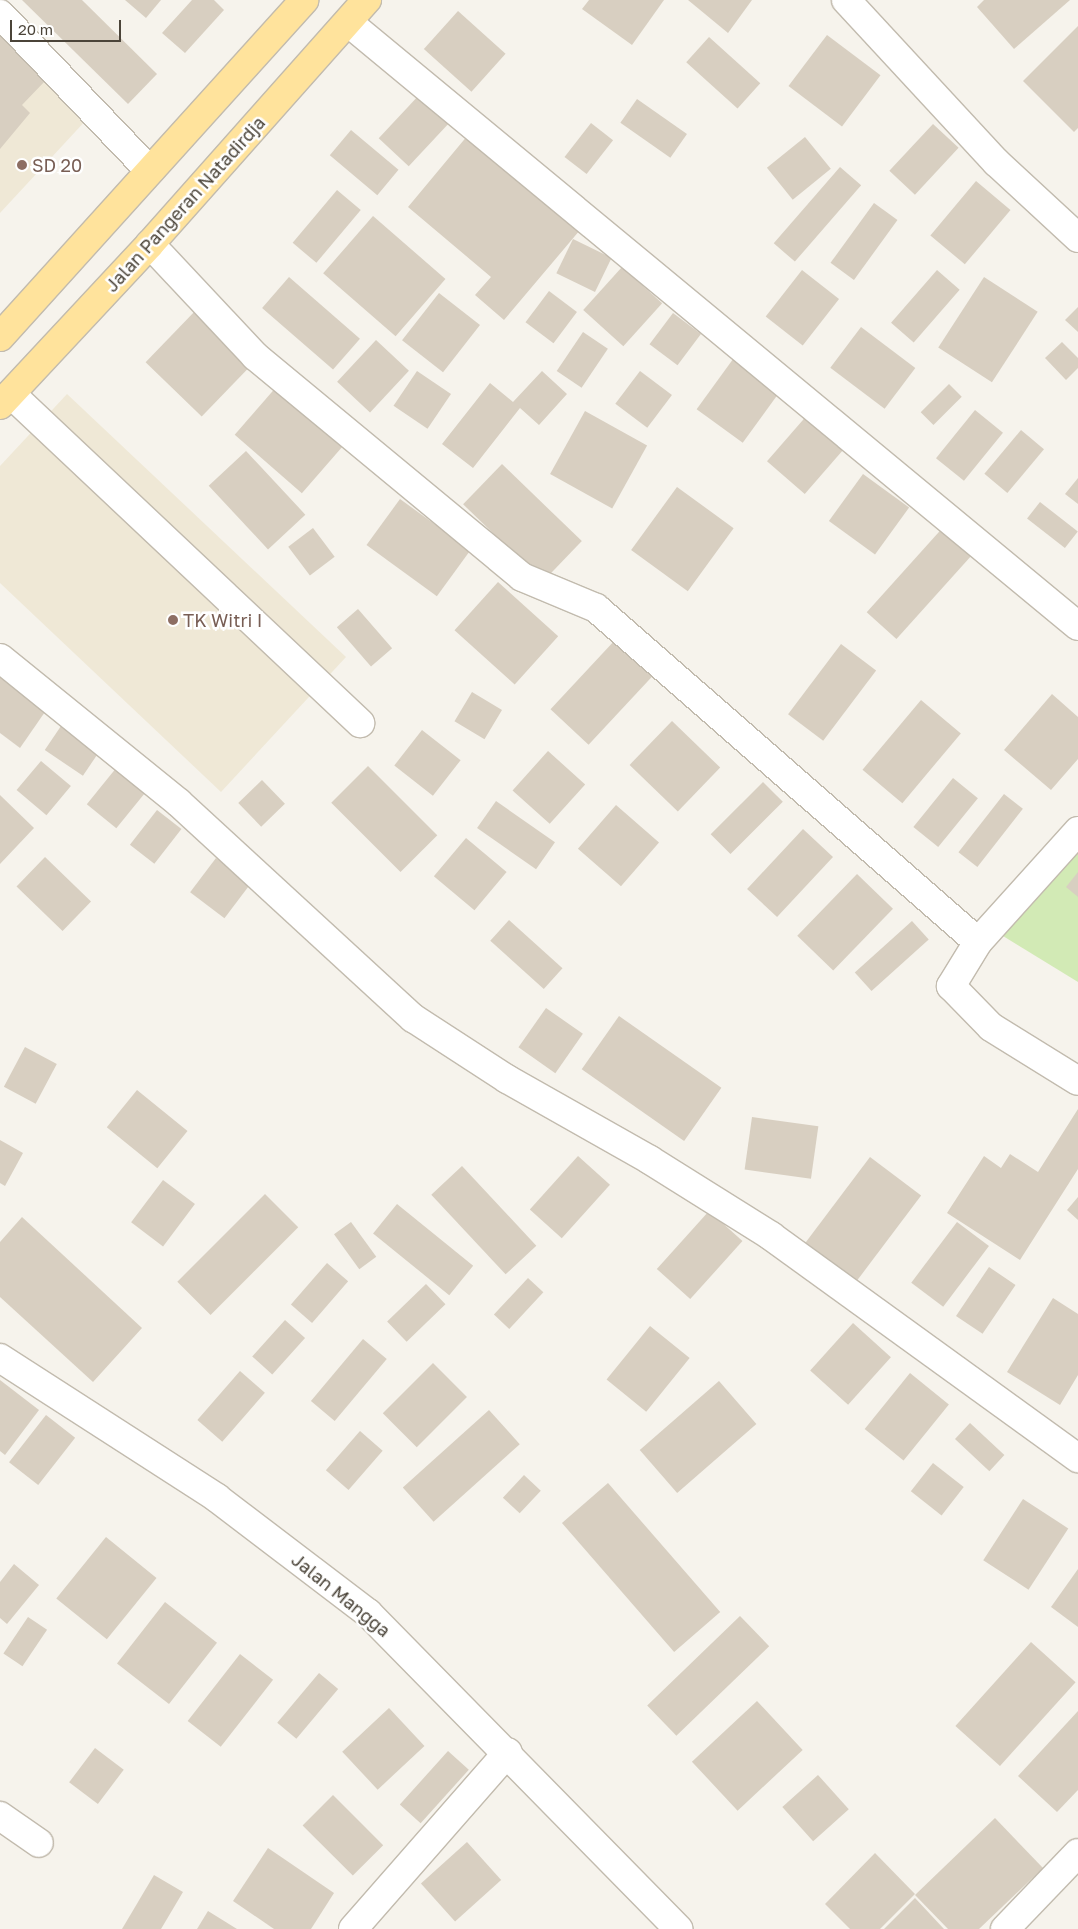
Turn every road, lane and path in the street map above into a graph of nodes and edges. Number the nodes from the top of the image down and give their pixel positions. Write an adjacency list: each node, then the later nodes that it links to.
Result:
1 (304, 0): 6 (main road)
2 (367, 0): 5 (main road, Jalan Pangeran Natadirdja)
3 (846, 0): 7 (street)
4 (0, 14): 6 (street)
5 (349, 22): 8 (main road, Jalan Pangeran Natadirdja); 11 (street)
6 (150, 171): 9 (main road)
7 (1078, 238)
8 (150, 244): 10 (main road, Jalan Pangeran Natadirdja); 15 (street)
9 (0, 337)
10 (5, 399): 13 (street)
11 (1078, 626)
12 (0, 658): 18 (street)
13 (360, 723)
14 (1078, 831): 15 (street)
15 (978, 942): 16 (street)
16 (1078, 1081)
17 (0, 1358): 19 (street, Jalan Mangga)
18 (1078, 1458)
19 (508, 1752): 23 (street); 24 (street, Jalan Mangga)
20 (0, 1816): 21 (street)
21 (39, 1843)
22 (1078, 1853): 25 (street)
23 (353, 1929)
24 (679, 1929)
25 (1005, 1929)

